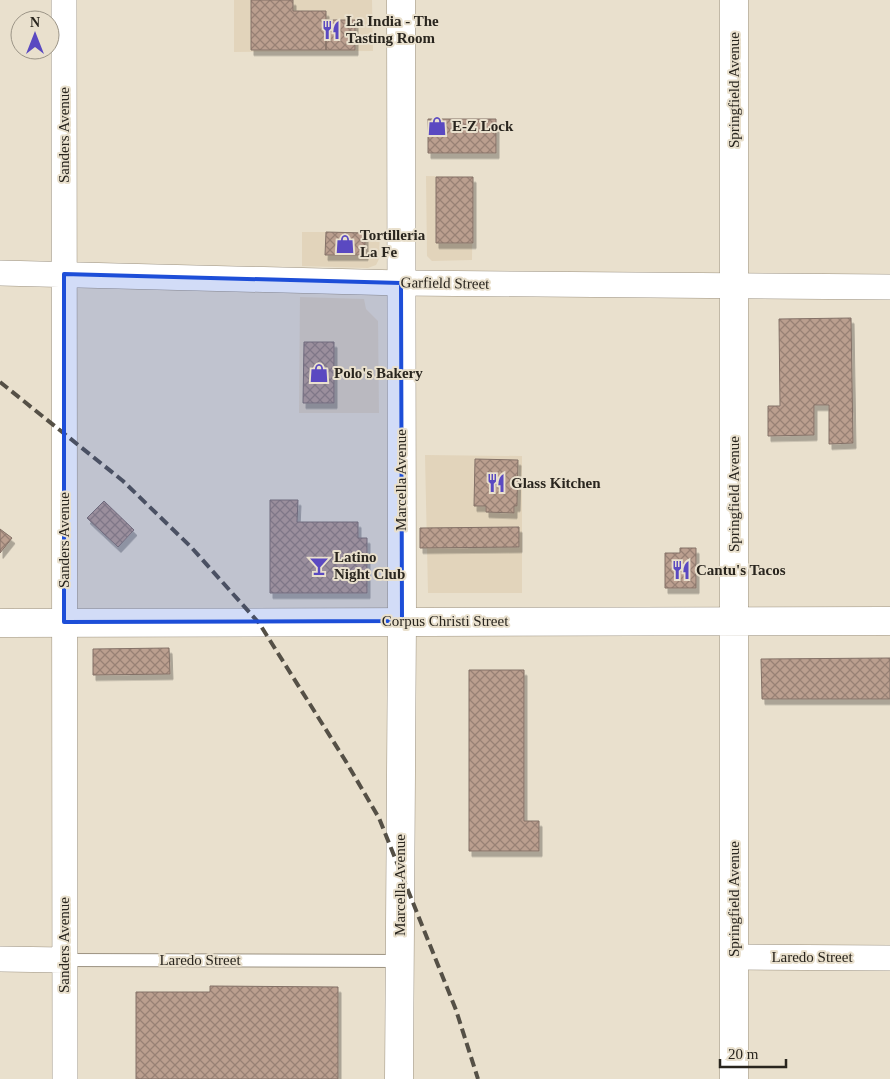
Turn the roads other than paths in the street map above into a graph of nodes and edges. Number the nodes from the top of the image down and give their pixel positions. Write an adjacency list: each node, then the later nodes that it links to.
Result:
1 (64, 0): 5 (street, Sanders Avenue)
2 (401, 0): 6 (main road, Marcella Avenue)
3 (734, 0): 7 (main road, Springfield Avenue)
4 (0, 273): 5 (street, Garfield Street)
5 (64, 274): 6 (street, Garfield Street); 13 (street, Sanders Avenue)
6 (401, 282): 7 (street, Garfield Street); 9 (main road, Marcella Avenue)
7 (734, 286): 8 (street, Garfield Street); 10 (main road, Springfield Avenue)
8 (890, 287)
9 (402, 621): 10 (main road, Corpus Christi Street); 13 (main road, Corpus Christi Street); 18 (main road, Marcella Avenue)
10 (734, 621): 11 (main road, Corpus Christi Street); 14 (main road, Springfield Avenue)
11 (890, 621)
12 (0, 622): 13 (main road, Corpus Christi Street)
13 (64, 622): 17 (street, Sanders Avenue)
14 (734, 957): 15 (street, Laredo Street); 21 (main road, Springfield Avenue)
15 (890, 958)
16 (0, 959): 17 (street, Laredo Street)
17 (64, 960): 18 (lane, Laredo Street); 19 (street, Sanders Avenue)
18 (400, 961): 20 (main road, Marcella Avenue)
19 (65, 1079)
20 (399, 1079)
21 (734, 1079)

